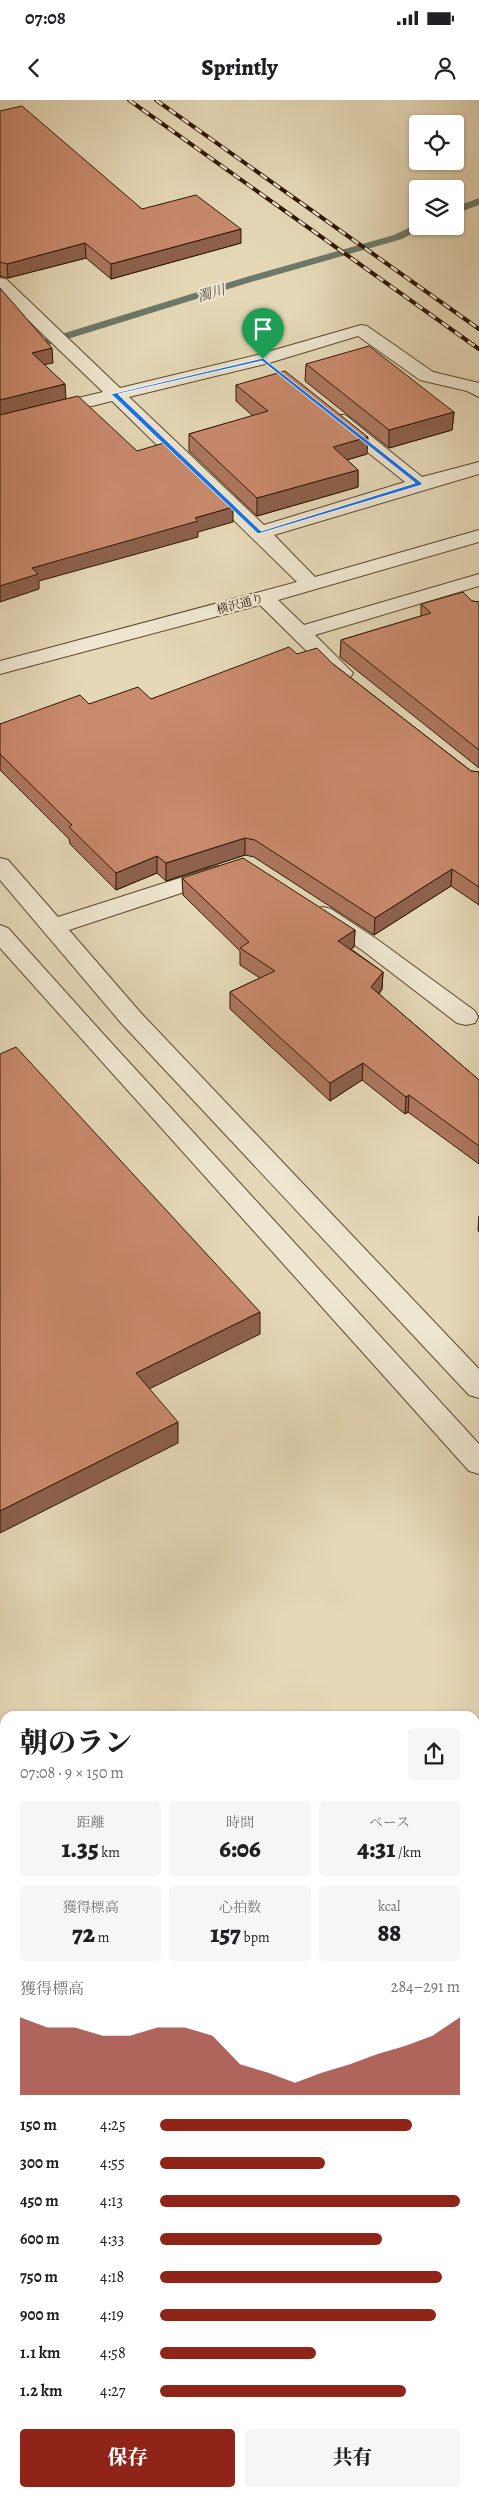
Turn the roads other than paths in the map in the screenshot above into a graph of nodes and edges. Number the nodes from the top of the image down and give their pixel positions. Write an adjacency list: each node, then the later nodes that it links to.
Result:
1 (0, 283): 3 (street)
2 (479, 391): 3 (street)
3 (114, 394): 5 (street); 8 (street)
4 (323, 407): 7 (street)
5 (0, 423)
6 (479, 468): 7 (street)
7 (420, 484): 8 (street)
8 (260, 533): 11 (street)
9 (479, 536): 11 (street, 横沢通り)
10 (479, 580): 12 (street)
11 (311, 584): 13 (street, 横沢通り)
12 (454, 588): 14 (street); 15 (street)
13 (264, 598): 15 (street); 16 (street, 横沢通り)
14 (473, 606)
15 (299, 633): 17 (street)
16 (0, 668)
17 (356, 685)
18 (0, 865): 21 (street)
19 (237, 867): 21 (street)
20 (304, 902): 23 (street)
21 (53, 927): 24 (street)
22 (0, 932): 25 (street)
23 (466, 1017)
24 (479, 1388)
25 (475, 1451)

